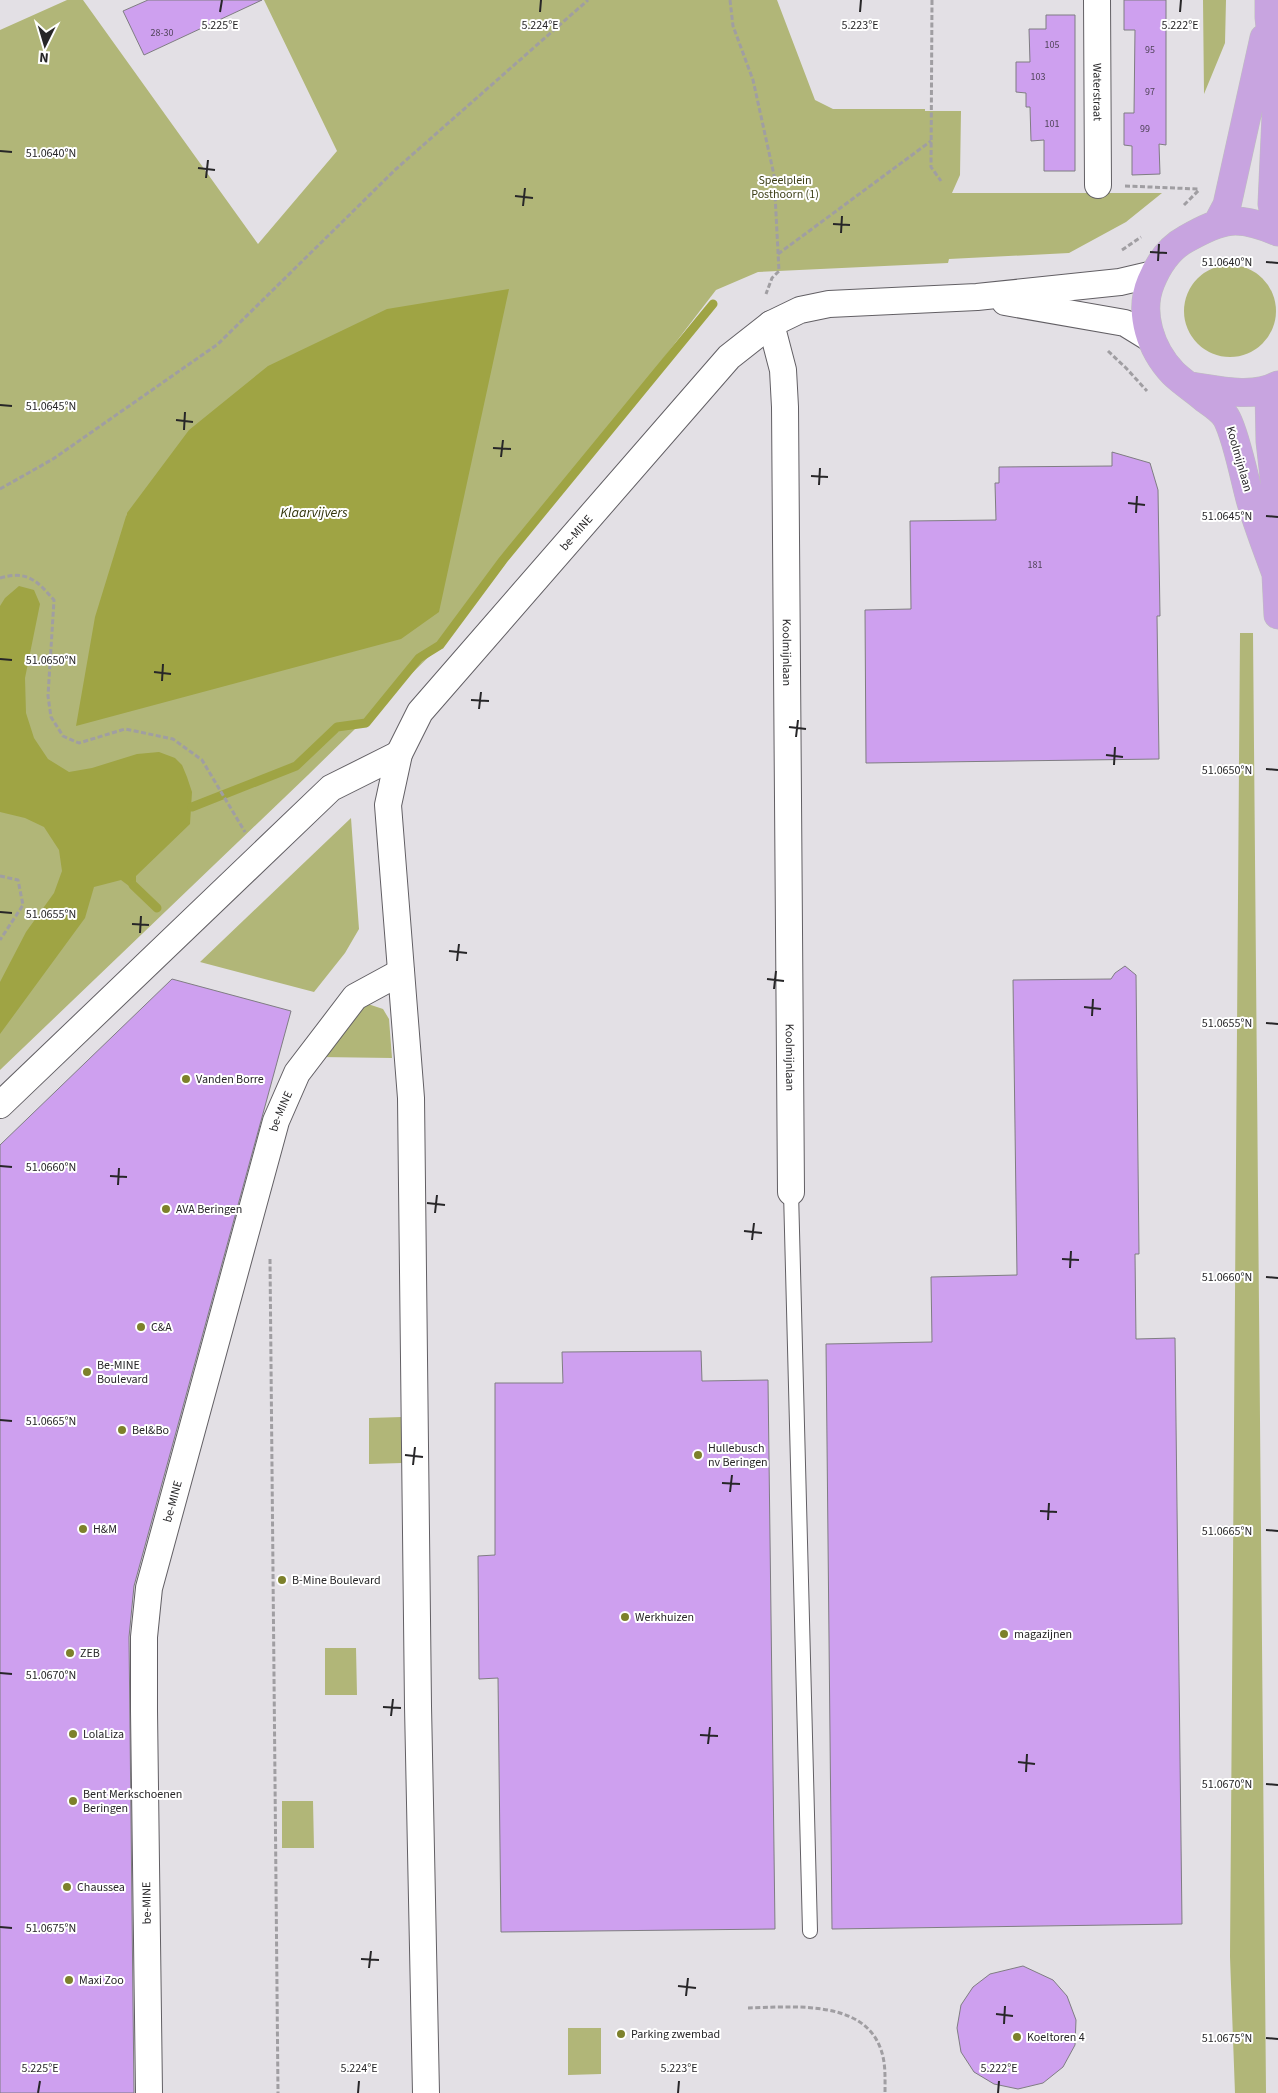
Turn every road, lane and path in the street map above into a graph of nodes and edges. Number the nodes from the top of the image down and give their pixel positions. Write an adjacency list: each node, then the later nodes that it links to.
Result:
1 (588, 0): 20 (path)
2 (730, 0): 12 (path)
3 (932, 0): 6 (path)
4 (1097, 0): 8 (street, Waterstraat)
5 (1269, 8): 10 (main road, Koolmijnlaan); 11 (main road, Koolmijnlaan)
6 (931, 141): 7 (path); 12 (path)
7 (941, 181)
8 (1098, 185): 9 (path)
9 (1200, 189)
10 (1218, 222): 11 (main road, Koolmijnlaan); 13 (main road, Koolmijnlaan)
11 (1278, 232)
12 (778, 254): 14 (path)
13 (1154, 274): 15 (street); 17 (main road, Koolmijnlaan)
14 (773, 294)
15 (977, 297): 16 (street); 17 (street)
16 (771, 324): 24 (street, be-MINE); 30 (street, Koolmijnlaan)
17 (1151, 339): 18 (main road, Koolmijnlaan)
18 (1191, 386): 19 (main road, Koolmijnlaan); 21 (main road, Koolmijnlaan)
19 (1273, 388): 21 (main road, Koolmijnlaan)
20 (0, 489)
21 (1276, 574): 23 (main road, Koolmijnlaan)
22 (0, 578): 25 (path)
23 (1278, 614)
24 (398, 754): 28 (street, be-MINE); 29 (street)
25 (228, 803)
26 (0, 876): 27 (path)
27 (0, 940)
28 (401, 972): 34 (street, be-MINE); 36 (street, be-MINE)
29 (0, 1105)
30 (790, 1192): 32 (lane)
31 (270, 1251): 35 (path)
32 (810, 1931)
33 (748, 2008): 37 (path)
34 (149, 2093)
35 (278, 2093)
36 (426, 2093)
37 (885, 2093)

